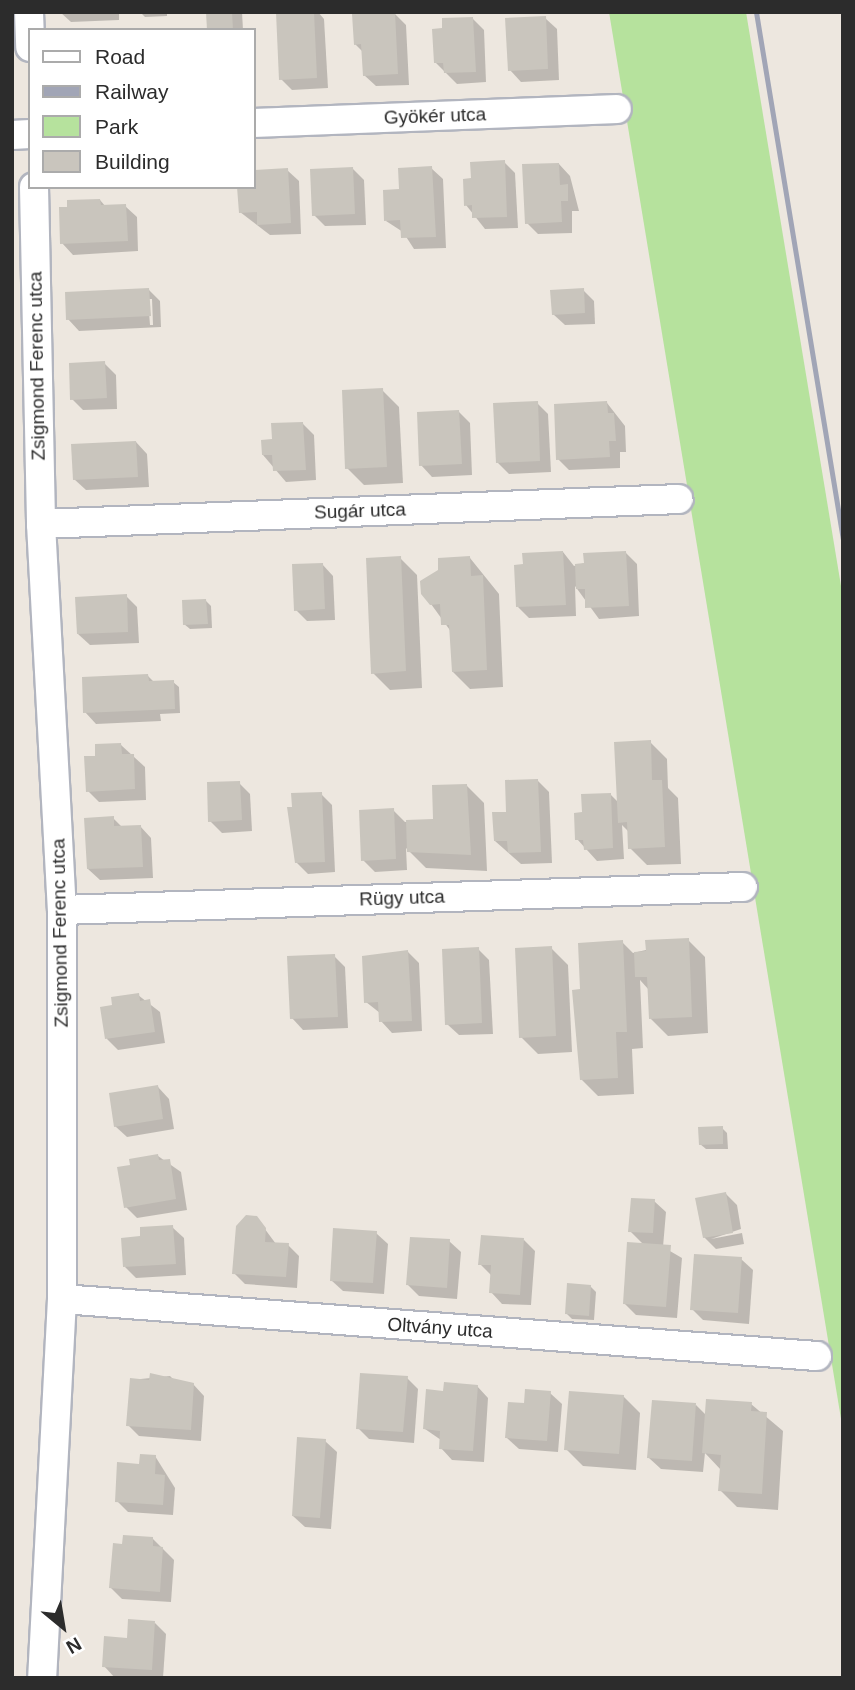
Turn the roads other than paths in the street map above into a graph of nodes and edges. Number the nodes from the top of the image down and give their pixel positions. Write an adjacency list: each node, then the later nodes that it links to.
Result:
1 (617, 109): 2 (street, Gyökér utca)
2 (256, 123)
3 (34, 189): 5 (street, Zsigmond Ferenc utca)
4 (679, 499): 5 (street, Sugár utca)
5 (41, 524): 7 (street, Zsigmond Ferenc utca)
6 (743, 887): 7 (street, Rügy utca)
7 (62, 910): 8 (street, Zsigmond Ferenc utca)
8 (62, 1299): 9 (street, Oltvány utca); 10 (street, Zsigmond Ferenc utca)
9 (817, 1356)
10 (42, 1678)

